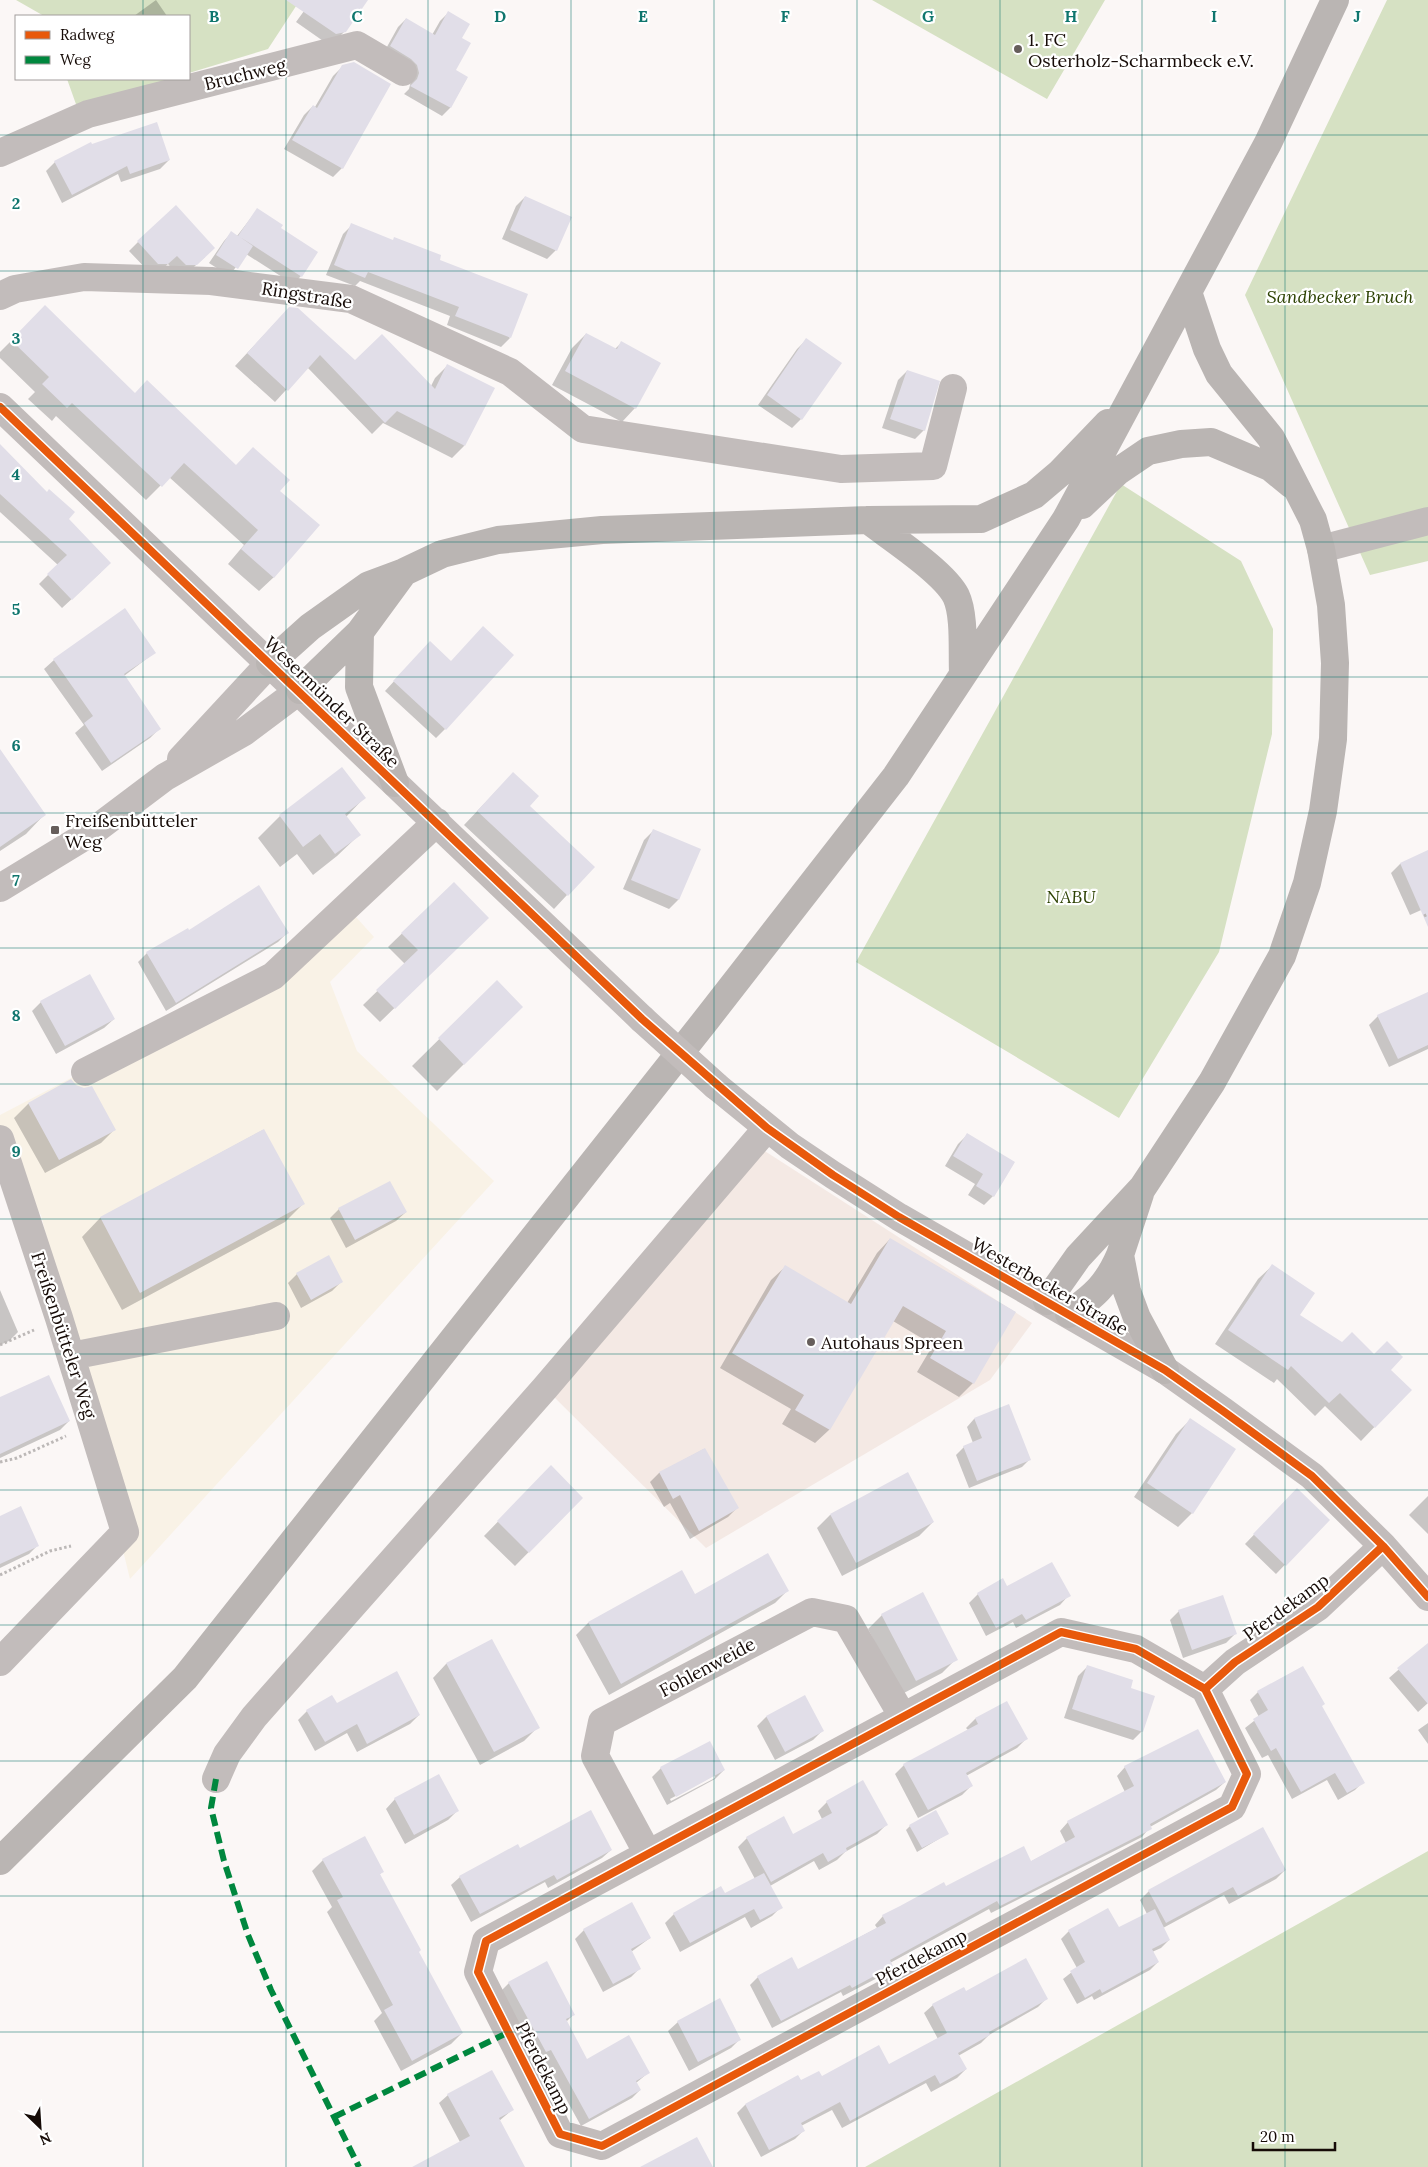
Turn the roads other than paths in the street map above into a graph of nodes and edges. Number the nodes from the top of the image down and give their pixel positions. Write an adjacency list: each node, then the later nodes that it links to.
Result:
1 (1335, 0): 4 (main road)
2 (403, 72): 3 (street, Bruchweg)
3 (0, 153)
4 (1188, 292): 7 (main road); 9 (main road)
5 (0, 296): 6 (street, Ringstraße)
6 (953, 388)
7 (1131, 398): 10 (main road); 11 (main road)
8 (0, 407): 16 (street, Wesermünder Straße)
9 (1297, 490): 10 (main road); 13 (main road)
10 (1066, 519): 17 (main road)
11 (868, 520): 14 (main road); 17 (main road)
12 (1428, 520): 13 (street)
13 (1321, 550): 27 (main road)
14 (404, 572): 15 (main road); 16 (main road)
15 (360, 632): 18 (main road); 20 (main road)
16 (270, 663): 18 (street, Wesermünder Straße); 19 (street)
17 (963, 673): 40 (main road)
18 (300, 690): 19 (street); 20 (street, Wesermünder Straße)
19 (165, 777): 22 (street)
20 (395, 783): 21 (street, Wesermünder Straße)
21 (437, 822): 23 (street, Wesermünder Straße); 24 (street)
22 (0, 888)
23 (642, 1019): 25 (street, Westerbecker Straße, bridge)
24 (85, 1072)
25 (767, 1128): 29 (street, Westerbecker Straße); 38 (street)
26 (0, 1139): 31 (street, Freißenbütteler Weg)
27 (1143, 1186): 28 (main road); 29 (main road)
28 (1120, 1255): 29 (main road); 32 (main road)
29 (1058, 1307): 32 (street, Westerbecker Straße)
30 (276, 1316): 31 (street)
31 (71, 1356): 35 (street, Freißenbütteler Weg)
32 (1165, 1370): 33 (street, Westerbecker Straße)
33 (1382, 1546): 34 (street, Westerbecker Straße); 36 (street, Pferdekamp)
34 (1428, 1597)
35 (0, 1662)
36 (1205, 1689): 37 (street, Pferdekamp); 39 (street, Pferdekamp)
37 (903, 1716): 39 (street, Pferdekamp); 39 (street, Fohlenweide)
38 (216, 1778)
39 (648, 1854)
40 (0, 1861)

